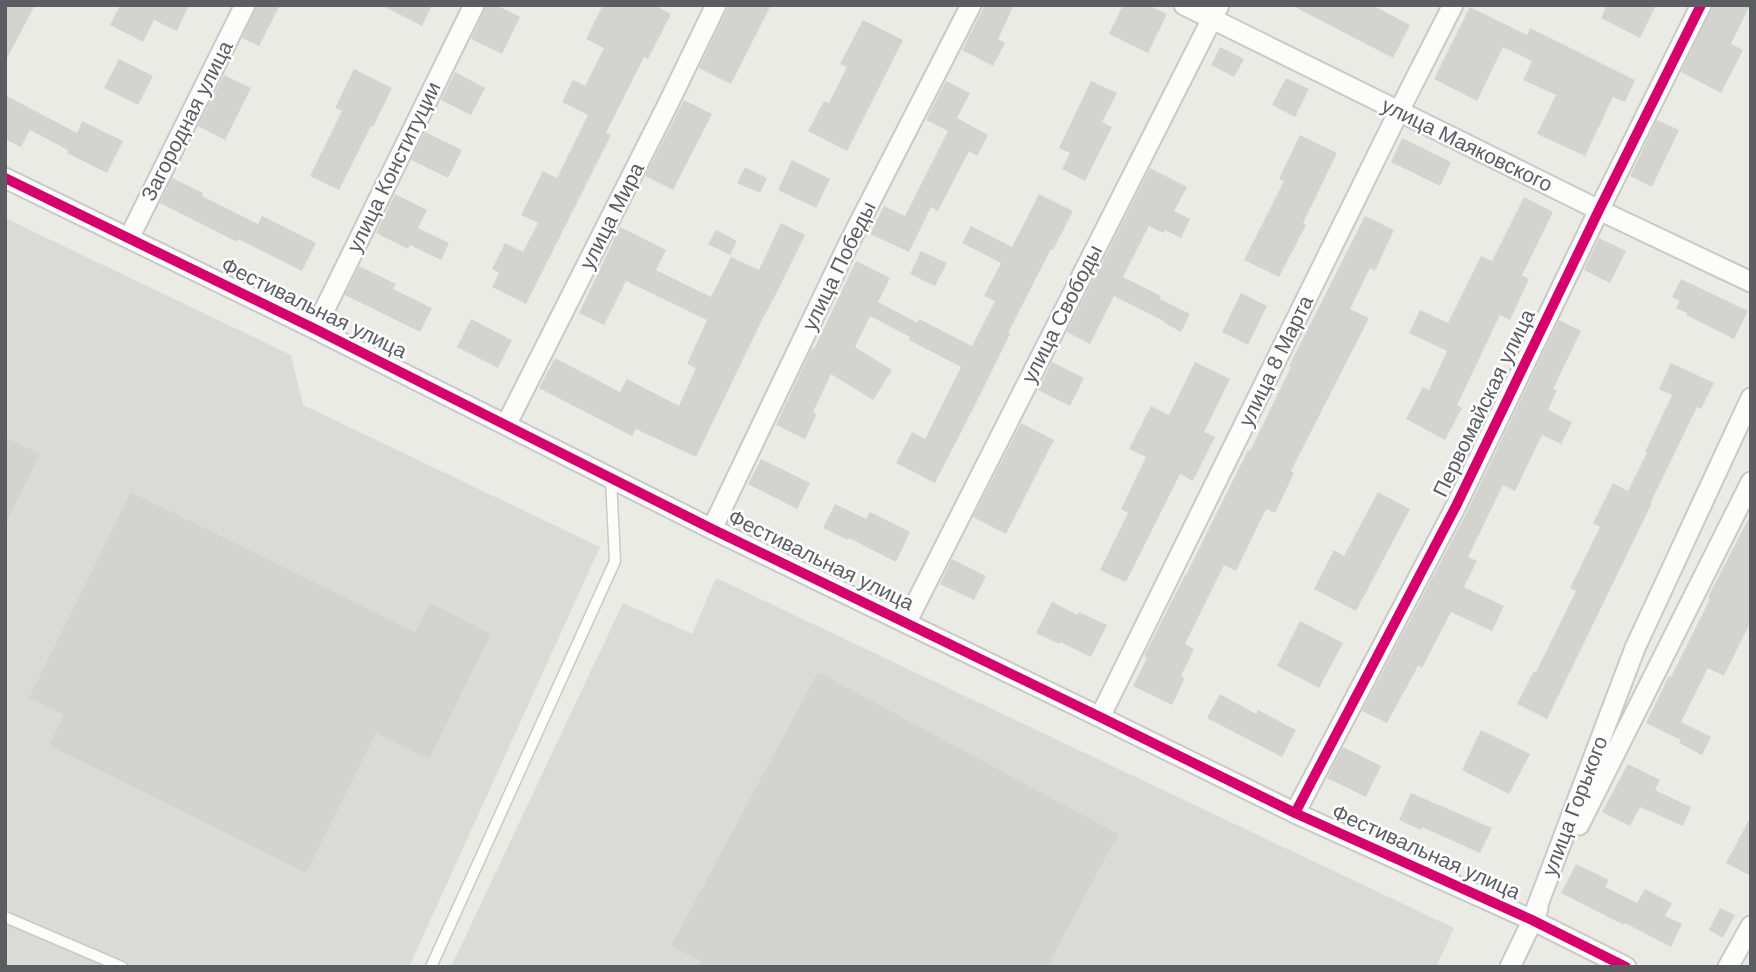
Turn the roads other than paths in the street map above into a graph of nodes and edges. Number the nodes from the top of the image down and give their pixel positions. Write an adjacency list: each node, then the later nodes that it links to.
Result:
1 (245, 5): 12 (street, Загородная улица)
2 (474, 5): 14 (street, улица Конституции)
3 (716, 5): 16 (street, улица Мира)
4 (971, 5): 19 (street, улица Победы)
5 (1184, 5): 8 (street, улица Маяковского)
6 (1453, 5): 9 (street, улица 8 Марта)
7 (1701, 5): 11 (street, Первомайская улица)
8 (1215, 12): 9 (street, улица Маяковского); 20 (street, улица Свободы)
9 (1399, 111): 11 (street, улица Маяковского); 21 (street, улица 8 Марта)
10 (5, 178): 12 (street, Фестивальная улица)
11 (1599, 210): 13 (street, улица Маяковского); 22 (street, Первомайская улица)
12 (129, 238): 14 (street, Фестивальная улица)
13 (1751, 282)
14 (315, 329): 16 (street, Фестивальная улица)
15 (1751, 398): 24 (street, улица Горького)
16 (506, 425): 17 (street, Фестивальная улица)
17 (611, 478): 19 (street, Фестивальная улица); 27 (lane)
18 (1751, 482): 24 (street, улица Горького)
19 (712, 529): 20 (street, Фестивальная улица)
20 (906, 623): 21 (street, Фестивальная улица)
21 (1100, 717): 22 (street, Фестивальная улица)
22 (1295, 813): 24 (street, Фестивальная улица)
23 (5, 917): 26 (lane)
24 (1532, 920): 28 (street); 29 (street, Фестивальная улица)
25 (1751, 926): 30 (street)
26 (122, 967)
27 (431, 967)
28 (1510, 967)
29 (1626, 967)
30 (1728, 967)

